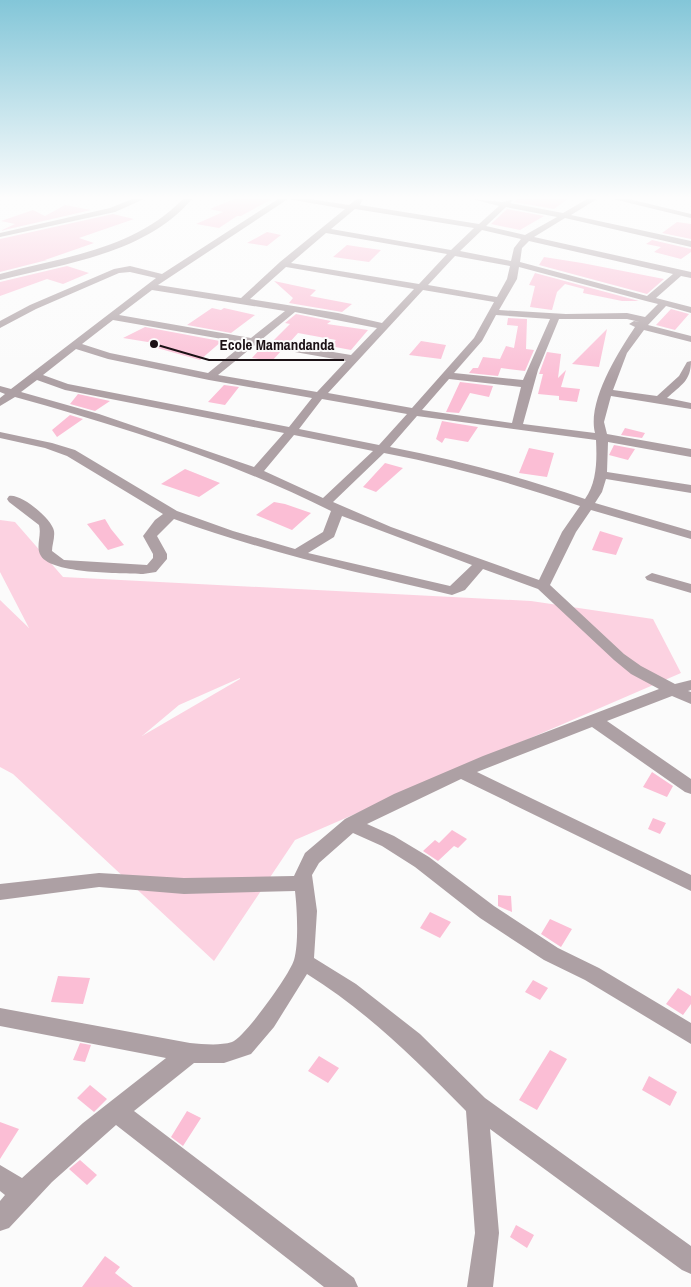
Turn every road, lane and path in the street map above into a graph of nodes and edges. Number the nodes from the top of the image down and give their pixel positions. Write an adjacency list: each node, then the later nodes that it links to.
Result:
1 (65, 259): 14 (street)
2 (191, 259): 15 (street)
3 (289, 259): 8 (street)
4 (447, 259): 17 (street)
5 (484, 259): 9 (street)
6 (517, 259): 9 (street)
7 (616, 259): 10 (street)
8 (283, 264): 17 (street); 19 (street)
9 (516, 264): 18 (street); 20 (street)
10 (645, 266): 11 (street); 12 (street)
11 (679, 273): 13 (street); 18 (street)
12 (637, 274)
13 (691, 275)
14 (0, 277)
15 (163, 277): 16 (street); 28 (street)
16 (152, 287): 19 (street); 26 (street)
17 (422, 287): 20 (street); 29 (street)
18 (649, 299): 21 (street)
19 (244, 300): 22 (street)
20 (498, 300): 24 (street)
21 (664, 303): 23 (street); 27 (street)
22 (293, 309): 29 (street); 31 (street)
23 (691, 310)
24 (494, 312): 25 (street); 36 (street)
25 (556, 316): 27 (street); 38 (street)
26 (112, 317): 31 (street); 32 (street)
27 (644, 323): 30 (street); 41 (street)
28 (0, 325)
29 (385, 327): 33 (street)
30 (691, 339)
31 (254, 340): 33 (street); 37 (street)
32 (74, 345): 35 (street); 37 (street)
33 (354, 359): 42 (street)
34 (691, 364): 43 (street)
35 (35, 375): 40 (street); 48 (street)
36 (448, 376): 38 (street); 46 (street)
37 (209, 377): 42 (street)
38 (527, 384): 47 (street)
39 (0, 389): 40 (street)
40 (14, 391): 44 (street); 53 (street)
41 (607, 392): 43 (street); 50 (street)
42 (319, 396): 46 (street); 48 (street)
43 (660, 400): 45 (street)
44 (0, 404)
45 (691, 406)
46 (416, 411): 47 (street); 51 (street)
47 (517, 426): 50 (street)
48 (290, 431): 51 (street); 53 (street)
49 (0, 435): 60 (street)
50 (602, 437): 52 (street); 54 (street)
51 (383, 448): 57 (street); 58 (street)
52 (691, 453)
53 (256, 472): 57 (street)
54 (600, 474): 55 (street); 58 (street)
55 (691, 490)
56 (13, 500): 60 (street)
57 (325, 503): 59 (street)
58 (589, 505): 61 (street); 65 (street)
59 (338, 510): 62 (street); 63 (street)
60 (172, 514): 62 (street)
61 (691, 535)
62 (298, 554): 63 (street)
63 (479, 565): 65 (street)
64 (652, 577): 66 (street)
65 (543, 586): 67 (street)
66 (691, 589)
67 (682, 687): 68 (street); 69 (street)
68 (691, 699)
69 (595, 721): 70 (street); 71 (street)
70 (463, 773): 72 (street); 74 (street)
71 (691, 788)
72 (351, 824): 73 (street); 78 (street)
73 (304, 883): 75 (street); 76 (street)
74 (691, 883)
75 (0, 892)
76 (304, 962): 79 (street); 80 (street)
77 (0, 1017): 79 (street)
78 (691, 1034)
79 (190, 1053): 81 (street)
80 (478, 1106): 85 (street); 87 (street)
81 (116, 1111): 83 (street); 86 (street)
82 (0, 1178): 83 (street)
83 (22, 1192): 84 (street)
84 (0, 1218)
85 (691, 1261)
86 (345, 1287)
87 (480, 1287)

